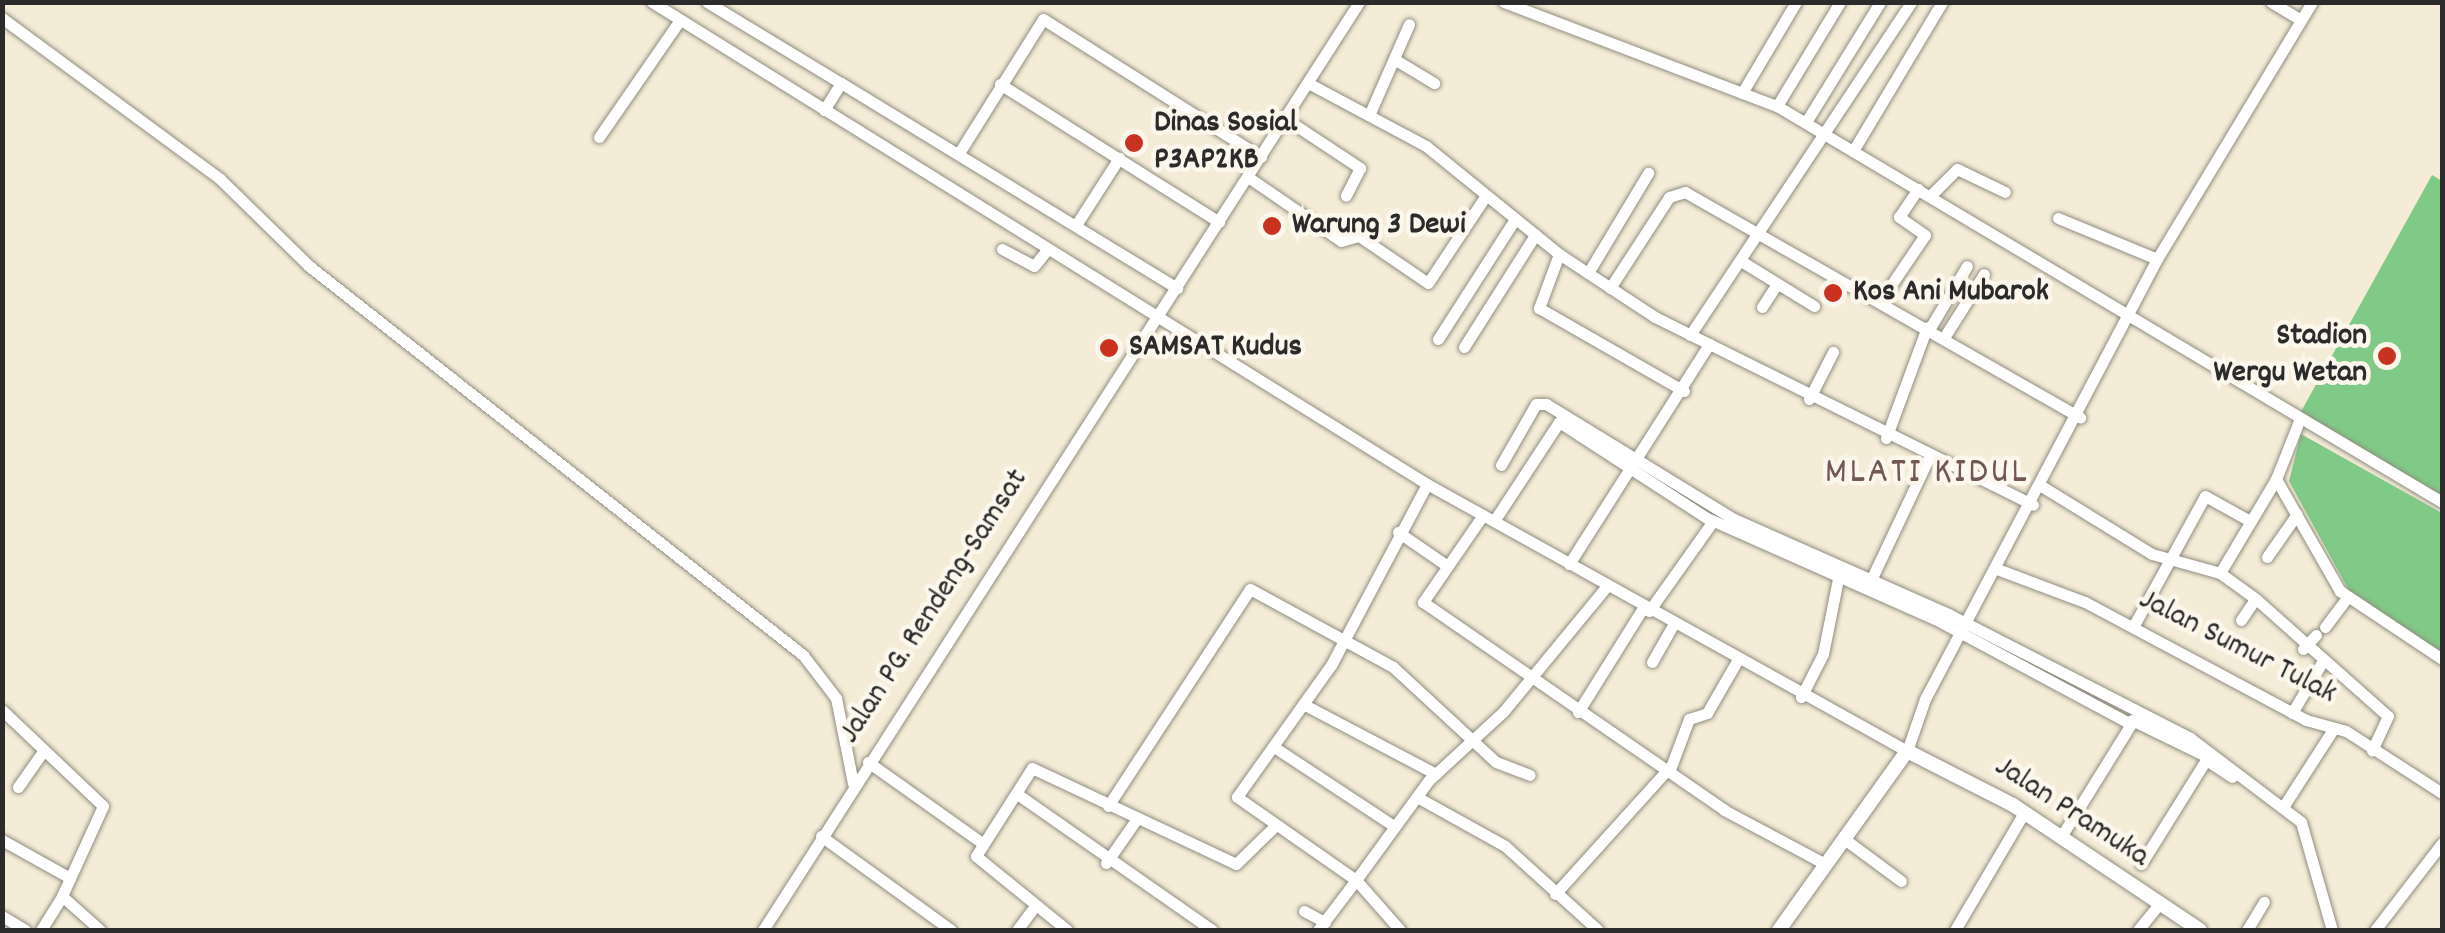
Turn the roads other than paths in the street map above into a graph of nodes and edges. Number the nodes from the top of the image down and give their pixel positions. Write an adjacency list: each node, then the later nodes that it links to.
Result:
1 (652, 2): 13 (street)
2 (1504, 2): 20 (street)
3 (1796, 2): 20 (street)
4 (1840, 2): 22 (street)
5 (1880, 2): 25 (street)
6 (1910, 2): 26 (street)
7 (1942, 2): 28 (street)
8 (2271, 2): 14 (street)
9 (2312, 2): 14 (street)
10 (714, 4): 21 (street)
11 (1356, 4): 19 (street, Jalan PG. Rendeng-Samsat)
12 (2, 18): 127 (street)
13 (680, 20): 21 (street); 27 (street)
14 (2301, 20): 48 (street)
15 (1410, 24): 16 (street)
16 (1394, 59): 17 (street); 23 (street)
17 (1434, 83)
18 (1000, 84): 29 (street); 30 (street); 31 (street)
19 (1308, 84): 23 (street); 24 (street, Jalan PG. Rendeng-Samsat)
20 (1742, 93): 22 (street)
21 (833, 96): 29 (street); 46 (street)
22 (1777, 106): 25 (street)
23 (1370, 113): 37 (street)
24 (1286, 119): 30 (street, Jalan PG. Rendeng-Samsat); 36 (street)
25 (1806, 122): 26 (street)
26 (1826, 134): 28 (street); 43 (street)
27 (599, 137)
28 (1852, 152): 34 (street)
29 (958, 153): 42 (street)
30 (1261, 157): 33 (street, Jalan PG. Rendeng-Samsat)
31 (1119, 158): 41 (street); 42 (street)
32 (1648, 174): 51 (street)
33 (1248, 177): 37 (street); 41 (street, Jalan PG. Rendeng-Samsat)
34 (1918, 189): 38 (street); 56 (street)
35 (2004, 192): 38 (street)
36 (1346, 196)
37 (1486, 196): 40 (street)
38 (1930, 196): 60 (street)
39 (2058, 218): 48 (street)
40 (1516, 219): 44 (street); 64 (street)
41 (1219, 222): 55 (street, Jalan PG. Rendeng-Samsat)
42 (1076, 225): 55 (street)
43 (1765, 232): 49 (street); 54 (street); 56 (street)
44 (1536, 235): 47 (street); 66 (street)
45 (1002, 249): 46 (street)
46 (1045, 253): 59 (street)
47 (1559, 254): 51 (street); 68 (street)
48 (2157, 258): 60 (street)
49 (1741, 261): 53 (street); 62 (street)
50 (1967, 266): 61 (street)
51 (1588, 273): 54 (street)
52 (1984, 274): 63 (street)
53 (1777, 284): 57 (street); 58 (street)
54 (1610, 288): 62 (street)
55 (1175, 290): 59 (street, Jalan PG. Rendeng-Samsat)
56 (1882, 300): 61 (street)
57 (1814, 306)
58 (1762, 307)
59 (1156, 316): 77 (street); 122 (street, Jalan PG. Rendeng-Samsat)
60 (2129, 321): 70 (street); 71 (street)
61 (1928, 328): 63 (street); 72 (street)
62 (1690, 335): 65 (street)
63 (1945, 336): 70 (street)
64 (1438, 340)
65 (1709, 344): 68 (street); 69 (street)
66 (1464, 347)
67 (1833, 352): 69 (street)
68 (1684, 391): 75 (street)
69 (1809, 400): 72 (street)
70 (2080, 417): 78 (street)
71 (2299, 421): 76 (street); 79 (street)
72 (1886, 438): 73 (street)
73 (1930, 456): 80 (street); 93 (street)
74 (1501, 465): 75 (street)
75 (1637, 466): 82 (street); 83 (street); 88 (street); 92 (street)
76 (2276, 479): 81 (street); 84 (street)
77 (1427, 484): 82 (street); 85 (street)
78 (2043, 487): 80 (street); 87 (street)
79 (2442, 502)
80 (2033, 505): 90 (street)
81 (2297, 514): 86 (street); 96 (street)
82 (1489, 518): 88 (street); 89 (street)
83 (1713, 520): 92 (street); 97 (street)
84 (2250, 521): 87 (street); 91 (street)
85 (1398, 532): 89 (street); 102 (street)
86 (2267, 557)
87 (2169, 561): 91 (street); 100 (street)
88 (1569, 564): 94 (street)
89 (1446, 565): 108 (street)
90 (1997, 569): 100 (street, Jalan Sumur Tulak); 101 (street)
91 (2220, 573): 95 (street)
92 (1839, 574): 93 (street); 101 (street); 109 (street)
93 (1871, 580): 101 (street)
94 (1606, 586): 97 (street); 108 (street)
95 (2255, 599): 98 (street); 103 (street)
96 (2346, 599): 103 (street); 104 (street)
97 (1646, 609): 99 (street); 112 (street)
98 (2241, 620)
99 (1673, 626): 105 (street); 106 (street)
100 (2134, 627): 113 (street, Jalan Sumur Tulak)
101 (1965, 628): 114 (street); 120 (street)
102 (1340, 638): 110 (street); 116 (street); 133 (street)
103 (2303, 649): 107 (street)
104 (2442, 659)
105 (1738, 661): 109 (street); 123 (street)
106 (1652, 662)
107 (2321, 664): 113 (street); 119 (street)
108 (1530, 677): 112 (street); 116 (street)
109 (1801, 697): 120 (street)
110 (1304, 704): 117 (street); 124 (street)
111 (2, 710): 118 (street)
112 (1578, 712): 123 (street)
113 (2292, 713): 115 (street, Jalan Sumur Tulak)
114 (2133, 718): 121 (street); 139 (street)
115 (2334, 728): 119 (street, Jalan Sumur Tulak); 132 (street)
116 (1475, 739): 124 (street); 125 (street)
117 (1274, 747): 136 (street); 137 (street)
118 (44, 750): 128 (street); 147 (street)
119 (2372, 750): 130 (street, Jalan Sumur Tulak)
120 (1904, 755): 134 (main road, Jalan Pramuka); 140 (main road)
121 (2208, 755): 126 (street); 132 (street); 146 (street)
122 (868, 762): 127 (street, Jalan PG. Rendeng-Samsat); 142 (street)
123 (1668, 772): 145 (street); 150 (street)
124 (1436, 774): 131 (street)
125 (1530, 775)
126 (2232, 778)
127 (853, 783): 138 (street, Jalan PG. Rendeng-Samsat)
128 (18, 787)
129 (1017, 794): 133 (street); 142 (street); 144 (street)
130 (2442, 794)
131 (1416, 797): 137 (street); 150 (street)
132 (2285, 804): 173 (street)
133 (1108, 806): 135 (street)
134 (2024, 813): 139 (main road, Jalan Pramuka); 169 (street)
135 (1136, 820): 136 (street); 144 (street)
136 (1274, 826): 148 (street)
137 (1394, 826): 148 (street)
138 (821, 836): 161 (street, Jalan PG. Rendeng-Samsat); 162 (street)
139 (2060, 837): 153 (main road, Jalan Pramuka)
140 (1843, 838): 145 (main road); 149 (street)
141 (2, 840): 147 (street)
142 (982, 843): 154 (street)
143 (2442, 843): 174 (street)
144 (1106, 863): 165 (street)
145 (1825, 864): 168 (main road)
146 (2141, 864)
147 (70, 878): 151 (street)
148 (1356, 880): 157 (street); 166 (street)
149 (1901, 882)
150 (1555, 894): 167 (street)
151 (62, 896): 159 (street); 160 (street)
152 (2264, 902): 172 (street)
153 (2159, 904): 170 (street); 171 (main road, Jalan Pramuka)
154 (1035, 906): 163 (street); 164 (street)
155 (1304, 911): 157 (street)
156 (2, 916): 158 (street)
157 (1322, 926)
158 (25, 930)
159 (41, 930)
160 (100, 930)
161 (763, 930)
162 (951, 930)
163 (1017, 930)
164 (1067, 930)
165 (1212, 930)
166 (1400, 930)
167 (1598, 930)
168 (1779, 930)
169 (1955, 930)
170 (2138, 930)
171 (2200, 930)
172 (2247, 930)
173 (2332, 930)
174 (2375, 930)

